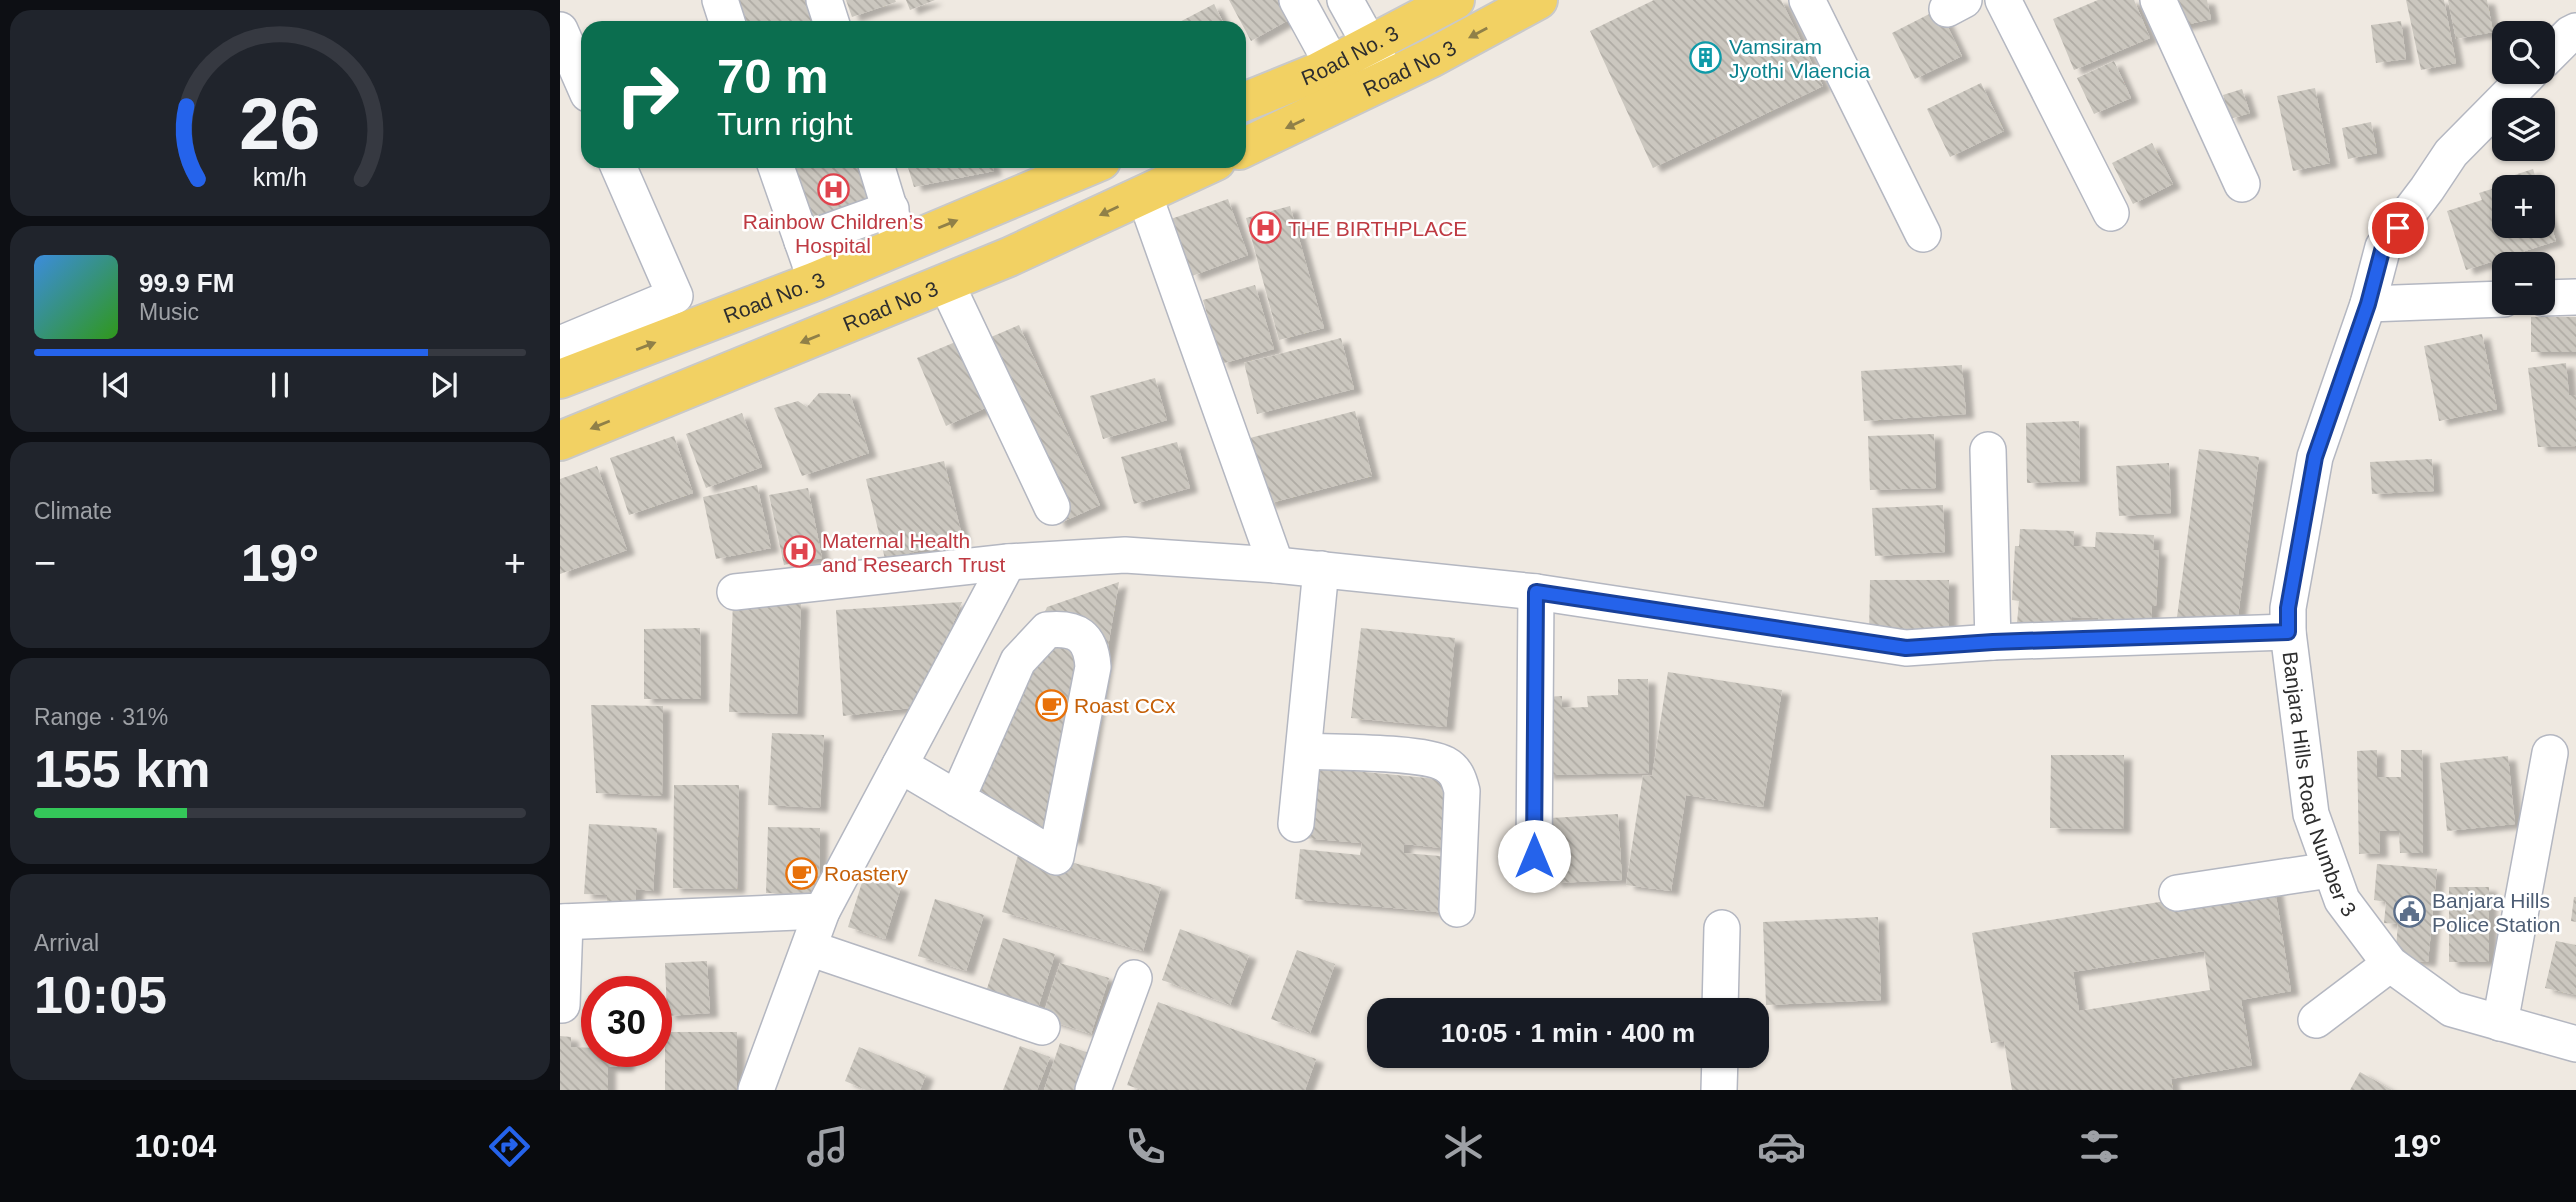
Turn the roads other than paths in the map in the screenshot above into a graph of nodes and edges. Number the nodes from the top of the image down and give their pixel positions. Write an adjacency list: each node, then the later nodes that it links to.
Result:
1 (720, 0): 10 (street)
2 (824, 0): 11 (street)
3 (1297, 0): 16 (street)
4 (1345, 0): 14 (street)
5 (1455, 0): 14 (main road, Road No. 3)
6 (1538, 0): 18 (main road, Road No 3, one-way to 18)
7 (1807, 0): 31 (street)
8 (2003, 0): 29 (street)
9 (2158, 0): 27 (street)
10 (727, 21)
11 (831, 21)
12 (560, 30): 17 (street)
13 (2576, 32): 15 (street)
14 (1370, 45): 16 (main road, Road No. 3); 18 (street)
15 (2555, 49)
16 (1332, 64): 20 (main road, Road No. 3)
17 (581, 78)
18 (1388, 79): 21 (main road, Road No 3, one-way to 21)
19 (2519, 84): 38 (street, Banjara Hills Road Number 3)
20 (1246, 101)
21 (1246, 147)
22 (619, 168): 39 (street)
23 (778, 168): 32 (street)
24 (877, 168): 30 (street)
25 (1079, 168): 30 (main road, Road No. 3, one-way to 25)
26 (1201, 168): 28 (main road, Road No 3)
27 (2242, 184)
28 (1144, 194): 34 (main road, Road No 3, one-way to 34); 45 (street)
29 (2111, 213)
30 (895, 226): 32 (street); 33 (main road, Road No. 3)
31 (1923, 234)
32 (816, 236): 33 (street)
33 (830, 274): 39 (main road, Road No. 3)
34 (946, 283): 41 (main road, Road No 3, one-way to 41); 43 (street)
35 (2576, 297): 36 (street)
36 (2555, 298)
37 (2492, 299): 38 (street)
38 (2368, 304): 49 (street, Banjara Hills Road Number 3)
39 (683, 312): 40 (main road, Road No. 3)
40 (561, 367)
41 (560, 441)
42 (1988, 450): 50 (street)
43 (1052, 507)
44 (1008, 562): 45 (street); 47 (street); 53 (street)
45 (1276, 565): 46 (street)
46 (1321, 569): 48 (street); 51 (street)
47 (735, 592)
48 (1536, 592): 50 (street); 56 (street)
49 (2288, 632): 50 (street); 57 (street, Banjara Hills Road Number 3)
50 (1993, 642)
51 (1304, 751): 55 (street); 59 (street)
52 (2550, 753): 69 (street)
53 (900, 765): 54 (street); 60 (street)
54 (957, 799): 54 (street)
55 (1296, 824)
56 (1534, 856)
57 (2330, 870): 58 (street); 64 (street, Banjara Hills Road Number 3)
58 (2177, 893)
59 (1457, 909)
60 (822, 911): 61 (street); 63 (street)
61 (562, 922): 67 (street)
62 (1721, 928): 66 (street)
63 (809, 948): 70 (street); 73 (street)
64 (2390, 964): 68 (street); 69 (street, Banjara Hills Road Number 3)
65 (1134, 978): 74 (street)
66 (1720, 998)
67 (562, 1004)
68 (2316, 1020)
69 (2500, 1023): 71 (street, Banjara Hills Road Number 3)
70 (1042, 1027)
71 (2576, 1044)
72 (1720, 1068): 75 (street)
73 (756, 1090)
74 (1093, 1090)
75 (1719, 1090)

